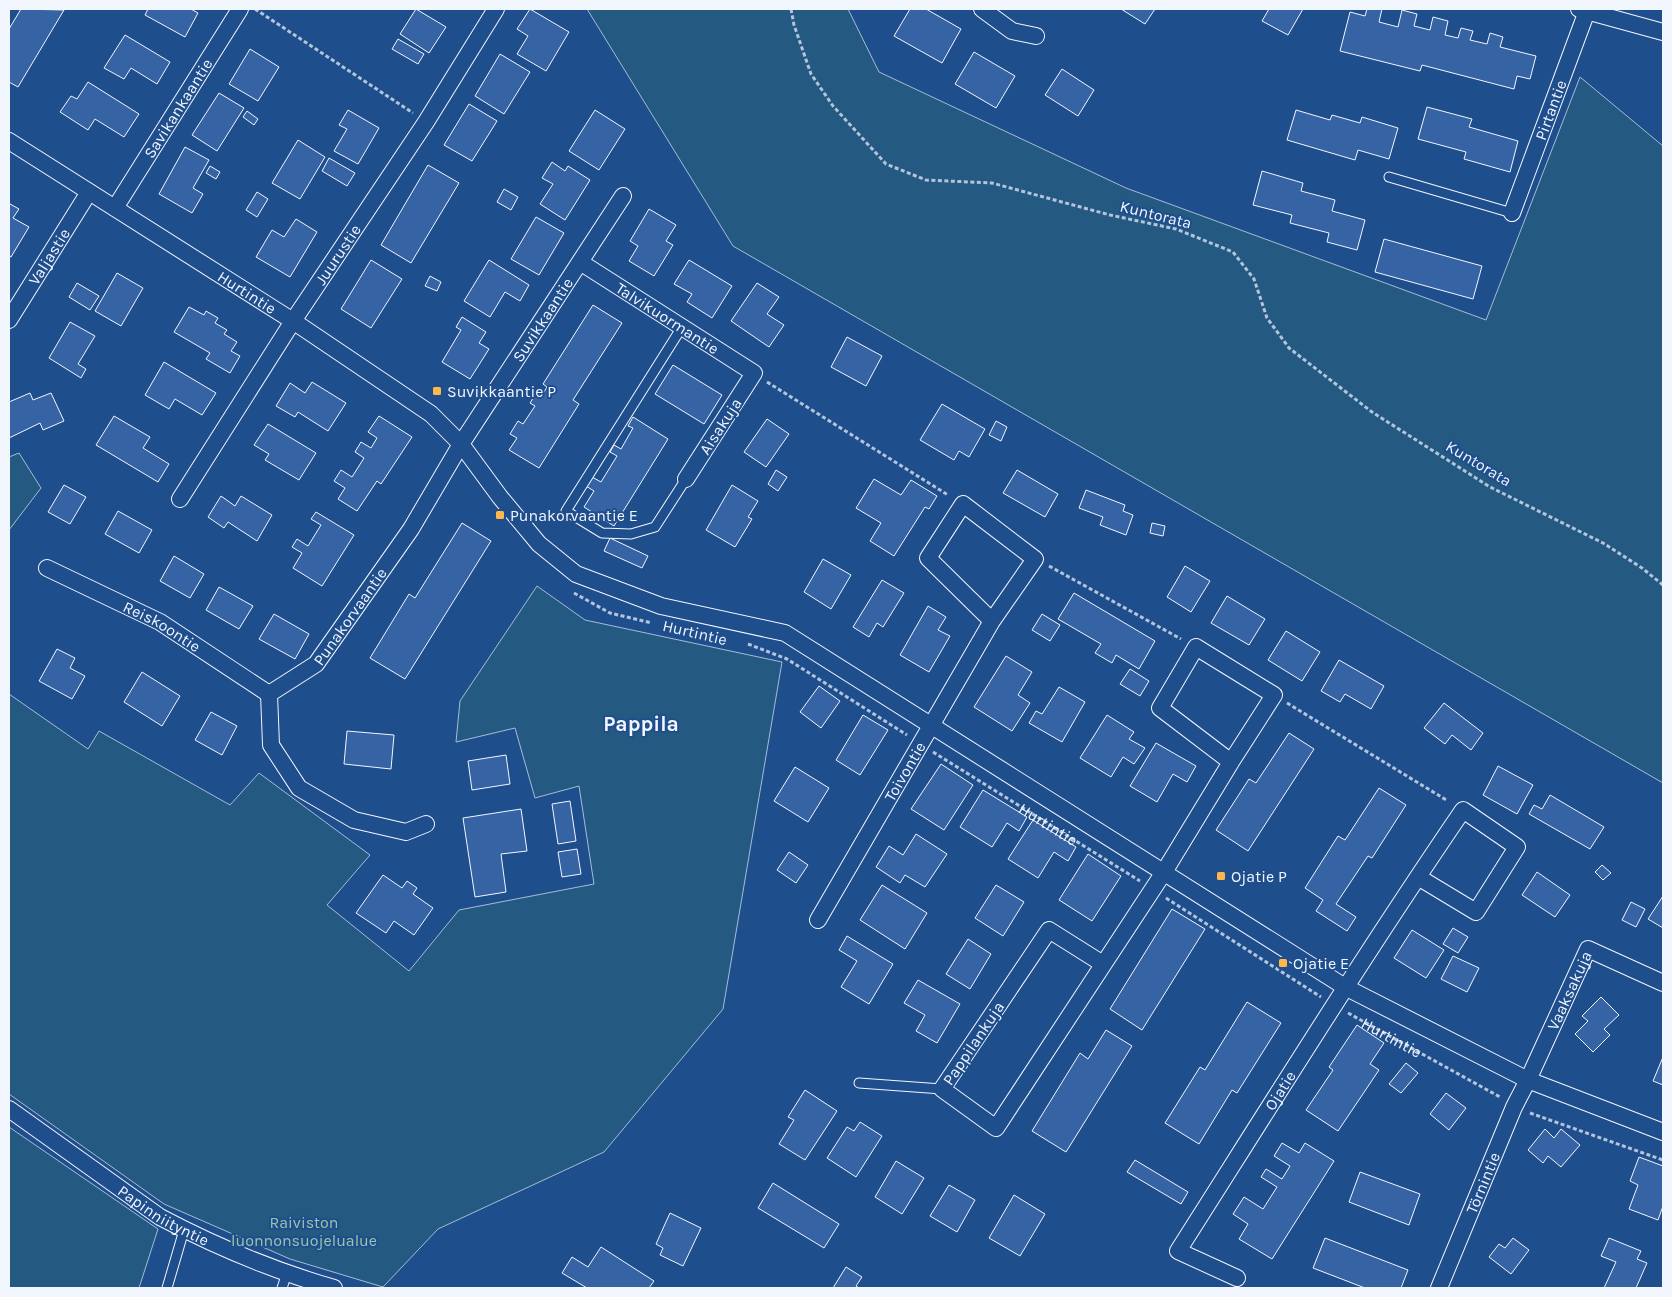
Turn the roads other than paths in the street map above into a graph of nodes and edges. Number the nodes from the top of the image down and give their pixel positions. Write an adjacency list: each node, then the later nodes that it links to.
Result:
1 (240, 9): 11 (street, Savikankaantie)
2 (496, 9): 15 (street, Juurustie)
3 (982, 9): 6 (street)
4 (1585, 10): 5 (street); 12 (street, Pirtantie)
5 (1663, 32)
6 (1036, 36)
7 (9, 141): 9 (street, Hurtintie)
8 (1389, 177): 12 (lane)
9 (89, 192): 11 (street, Hurtintie); 14 (street, Valjastie)
10 (624, 196): 13 (street, Suvikkaantie)
11 (115, 208): 15 (street, Hurtintie)
12 (1512, 213)
13 (580, 262): 16 (street, Talvikuormantie); 18 (street, Suvikkaantie)
14 (9, 320)
15 (293, 321): 18 (street, Hurtintie); 20 (street, Juurustie)
16 (682, 327): 17 (street, Talvikuormantie); 19 (lane)
17 (754, 373): 19 (street, Aisakuja)
18 (461, 444): 23 (street, Punakorvaantie); 24 (street, Hurtintie)
19 (686, 479)
20 (180, 499)
21 (47, 568): 23 (street, Reiskoontie)
22 (992, 622): 22 (street, Toivontie); 24 (street, Toivontie)
23 (269, 694): 26 (street)
24 (931, 725): 27 (street, Hurtintie); 29 (street, Toivontie)
25 (1231, 762): 25 (street, Pappilankuja); 27 (street, Pappilankuja)
26 (426, 824)
27 (1164, 872): 30 (street, Pappilankuja); 32 (street, Hurtintie)
28 (1418, 877): 28 (street, Ojatie); 32 (street, Ojatie)
29 (818, 920)
30 (1103, 964): 35 (street, Pappilankuja); 35 (street, Pappilankuja)
31 (1663, 983): 33 (street, Vaaksakuja)
32 (1345, 987): 33 (street, Hurtintie); 39 (street, Ojatie)
33 (1528, 1080): 37 (street, Hurtintie); 43 (street, Törnintie)
34 (860, 1083): 35 (lane)
35 (942, 1089)
36 (9, 1110): 38 (street, Papinniityntie)
37 (1663, 1132)
38 (184, 1230): 40 (street, Papinniityntie); 41 (lane)
39 (1237, 1278)
40 (285, 1281): 42 (street, Papinniityntie)
41 (167, 1288)
42 (334, 1288)
43 (1439, 1288)

